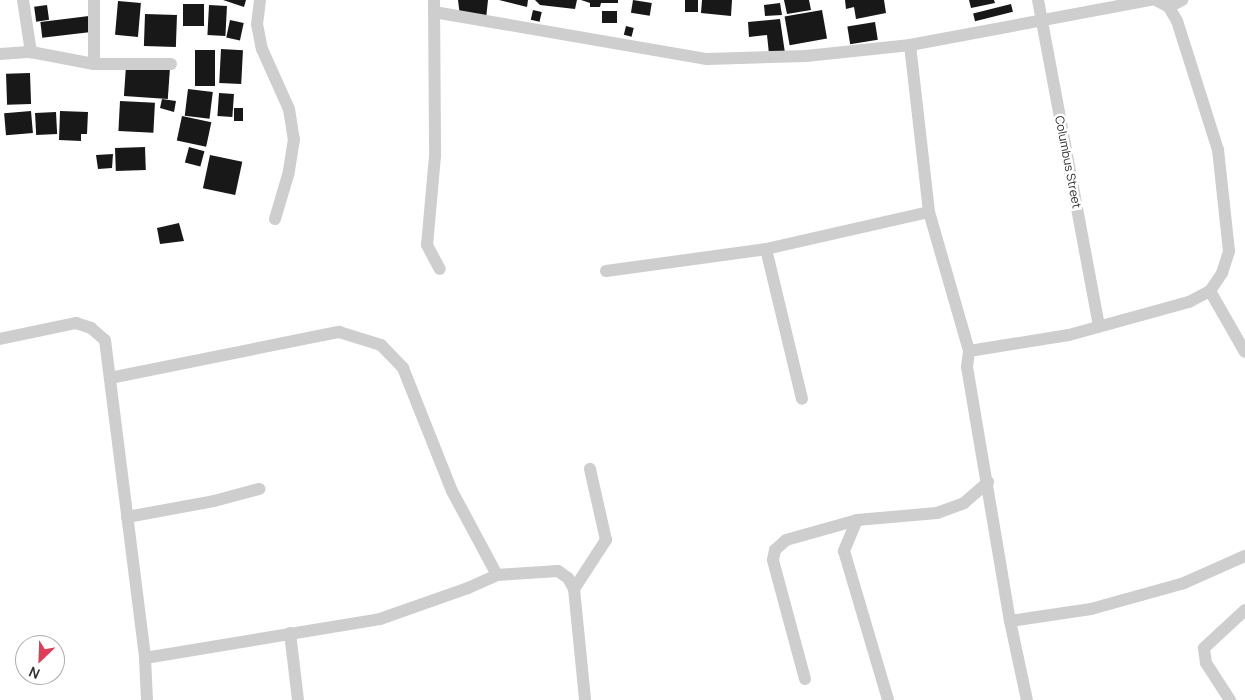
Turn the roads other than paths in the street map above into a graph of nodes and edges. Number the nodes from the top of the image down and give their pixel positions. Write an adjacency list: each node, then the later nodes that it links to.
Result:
1 (23, 0): 12 (street)
2 (94, 0): 14 (street)
3 (260, 0): 17 (street)
4 (1038, 0): 10 (street, Columbus Street)
5 (1151, 0): 10 (street)
6 (1156, 0): 9 (street)
7 (1182, 0): 9 (street)
8 (434, 6): 11 (street); 19 (street)
9 (1169, 7): 21 (street)
10 (1042, 22): 11 (street); 22 (street, Columbus Street)
11 (910, 45): 16 (street)
12 (31, 52): 13 (street); 14 (street)
13 (0, 54)
14 (94, 64): 15 (street)
15 (171, 64)
16 (929, 212): 18 (street); 24 (street)
17 (275, 219)
18 (766, 249): 20 (street); 27 (street)
19 (440, 269)
20 (606, 271)
21 (1210, 291): 22 (street); 25 (street)
22 (1099, 325): 24 (street)
23 (0, 339): 26 (street)
24 (968, 351): 29 (street)
25 (1245, 352)
26 (110, 378): 31 (street); 34 (street)
27 (802, 399)
28 (590, 469): 35 (street)
29 (988, 482): 32 (street); 37 (street)
30 (258, 488): 31 (street)
31 (127, 517): 39 (street)
32 (857, 520): 40 (street); 44 (street)
33 (1245, 556): 37 (street)
34 (497, 575): 35 (street); 38 (street)
35 (574, 589): 43 (street)
36 (1245, 610): 46 (street)
37 (1010, 621): 45 (street)
38 (290, 633): 39 (street); 42 (street)
39 (145, 658): 41 (street)
40 (805, 678)
41 (147, 700)
42 (298, 700)
43 (585, 700)
44 (888, 700)
45 (1027, 700)
46 (1230, 700)

